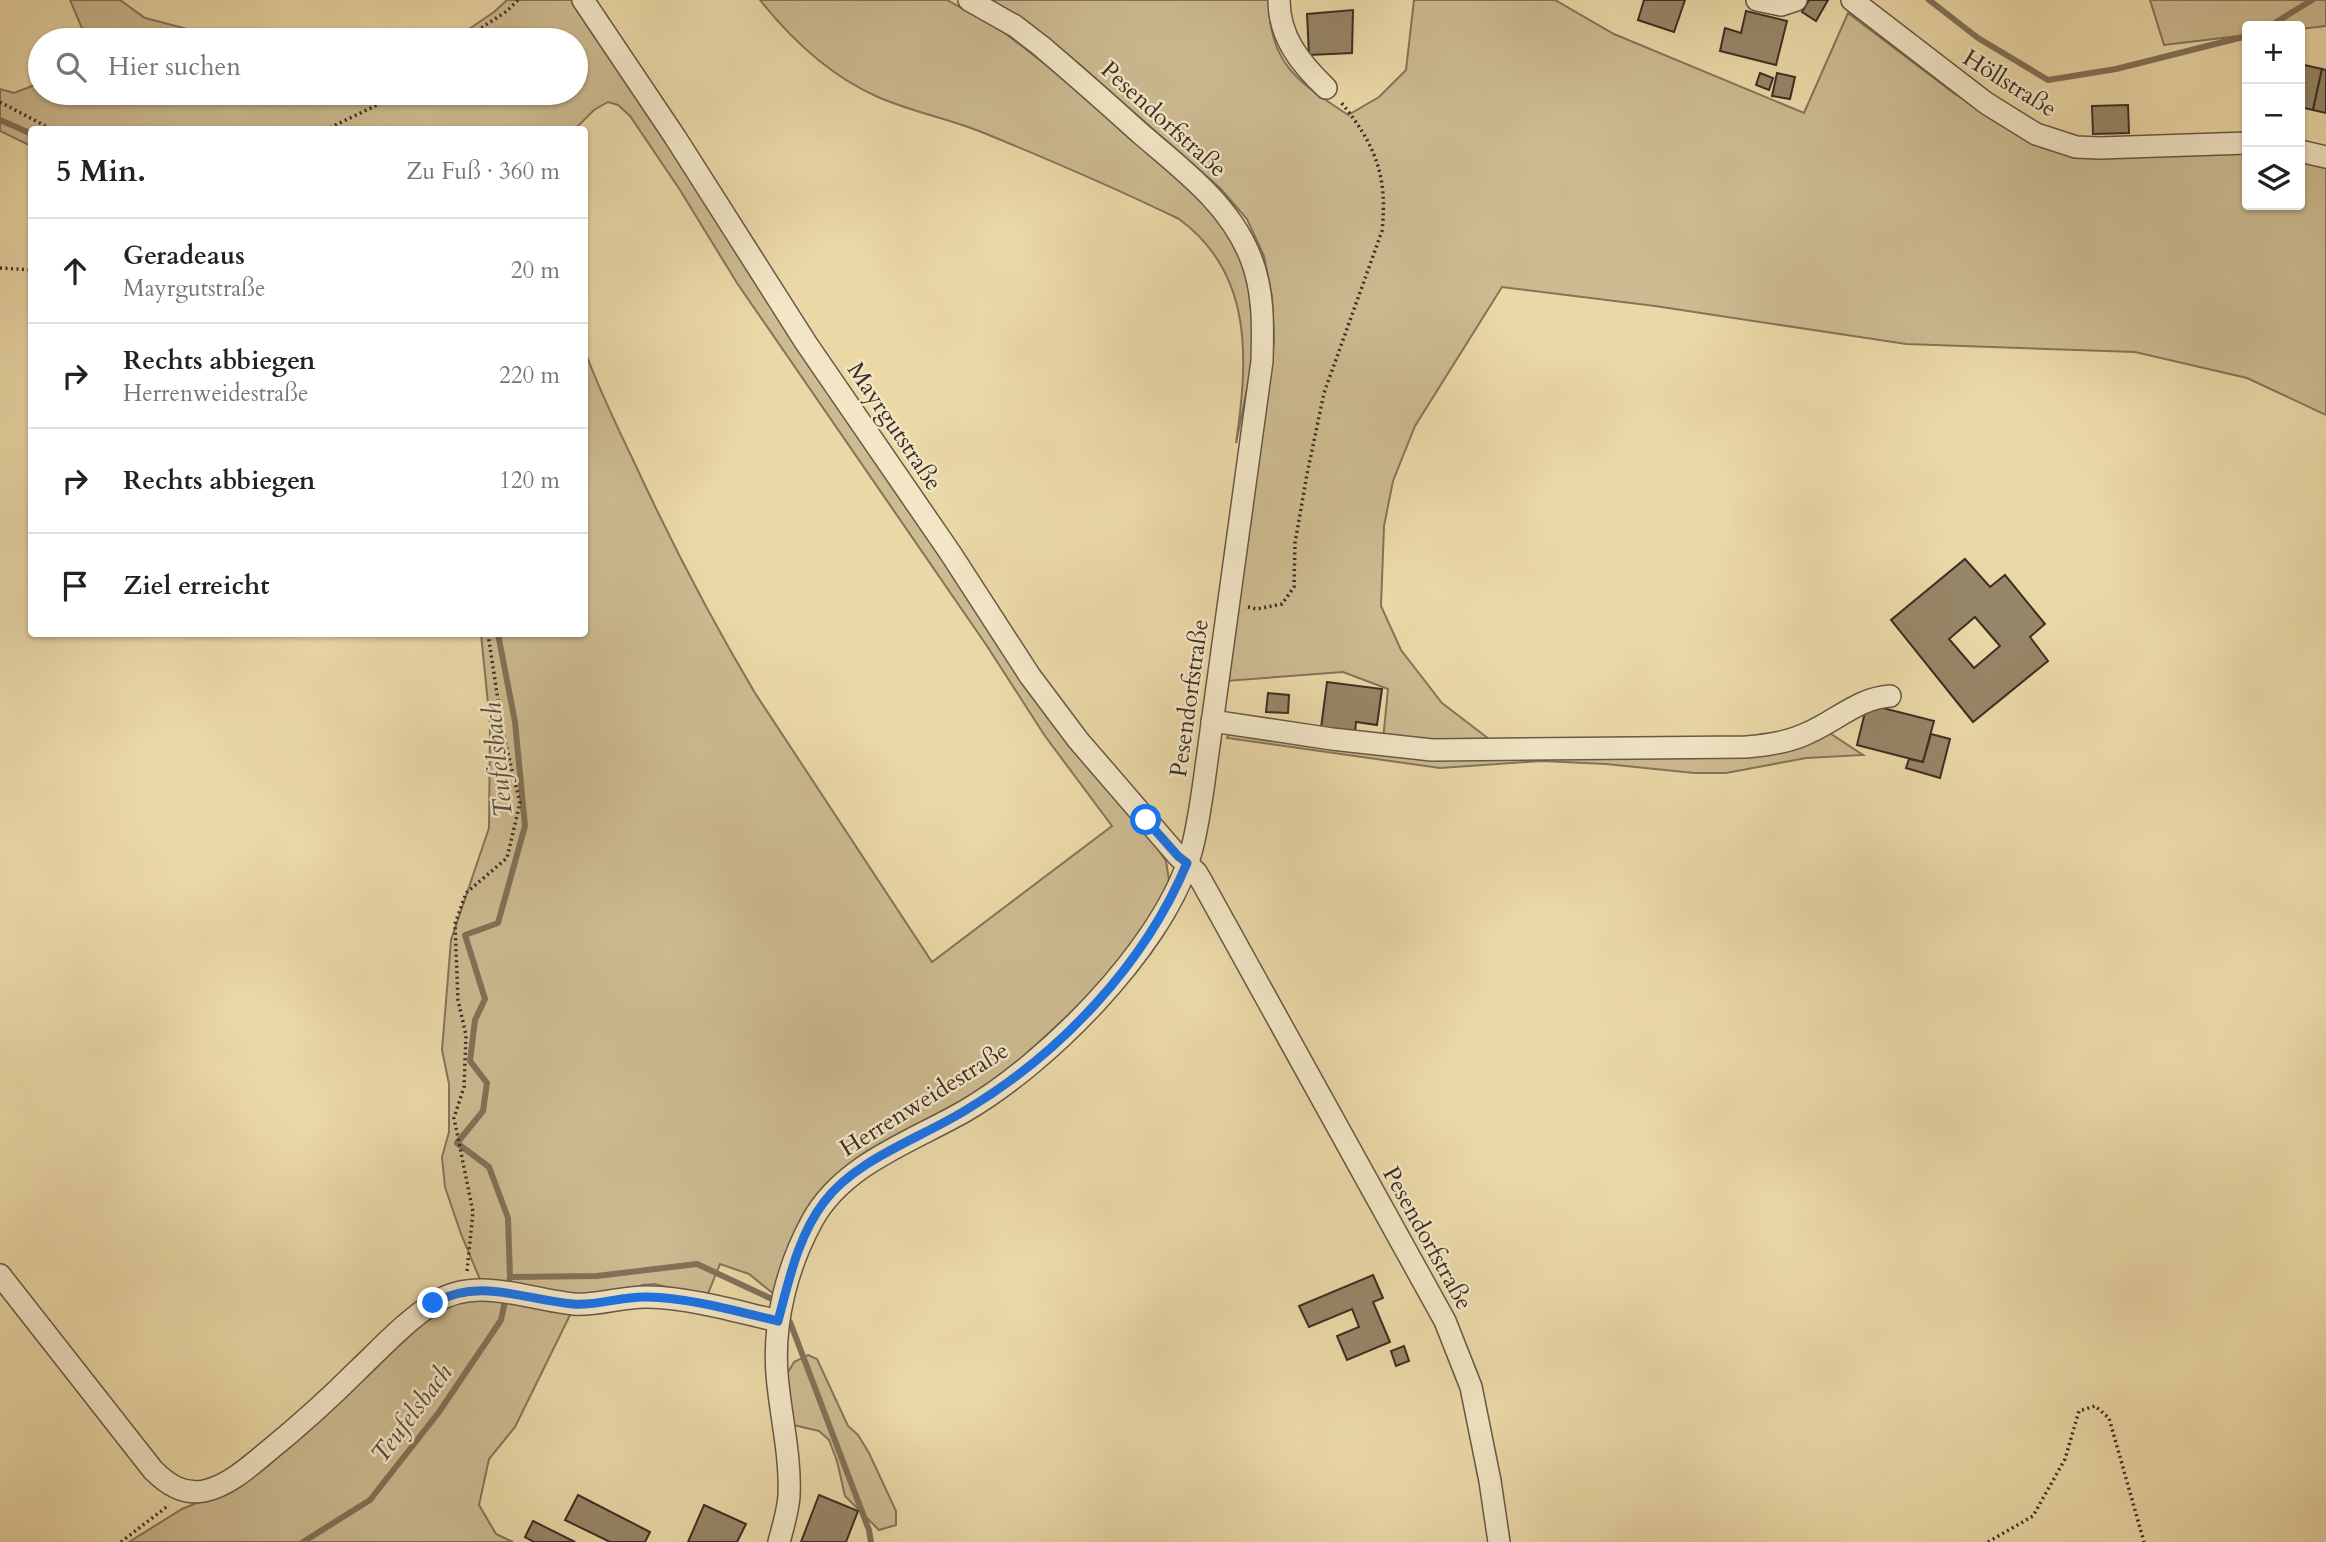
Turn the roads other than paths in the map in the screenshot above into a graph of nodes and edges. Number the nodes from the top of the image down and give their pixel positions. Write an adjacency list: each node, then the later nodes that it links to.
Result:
1 (583, 0): 13 (street, Mayrgutstraße)
2 (969, 0): 12 (street, Pesendorfstraße)
3 (1279, 0): 7 (street)
4 (1757, 0): 5 (street)
5 (1797, 0)
6 (1852, 0): 8 (street, Höllstraße)
7 (1326, 88)
8 (2242, 143)
9 (2305, 152): 10 (street)
10 (2326, 157)
11 (1890, 696): 12 (street)
12 (1212, 721): 13 (street, Pesendorfstraße)
13 (1187, 863): 15 (street, Herrenweidestraße); 17 (street, Pesendorfstraße)
14 (0, 1275): 15 (street)
15 (778, 1321): 16 (street, Herrenweidestraße)
16 (779, 1542)
17 (1499, 1542)

